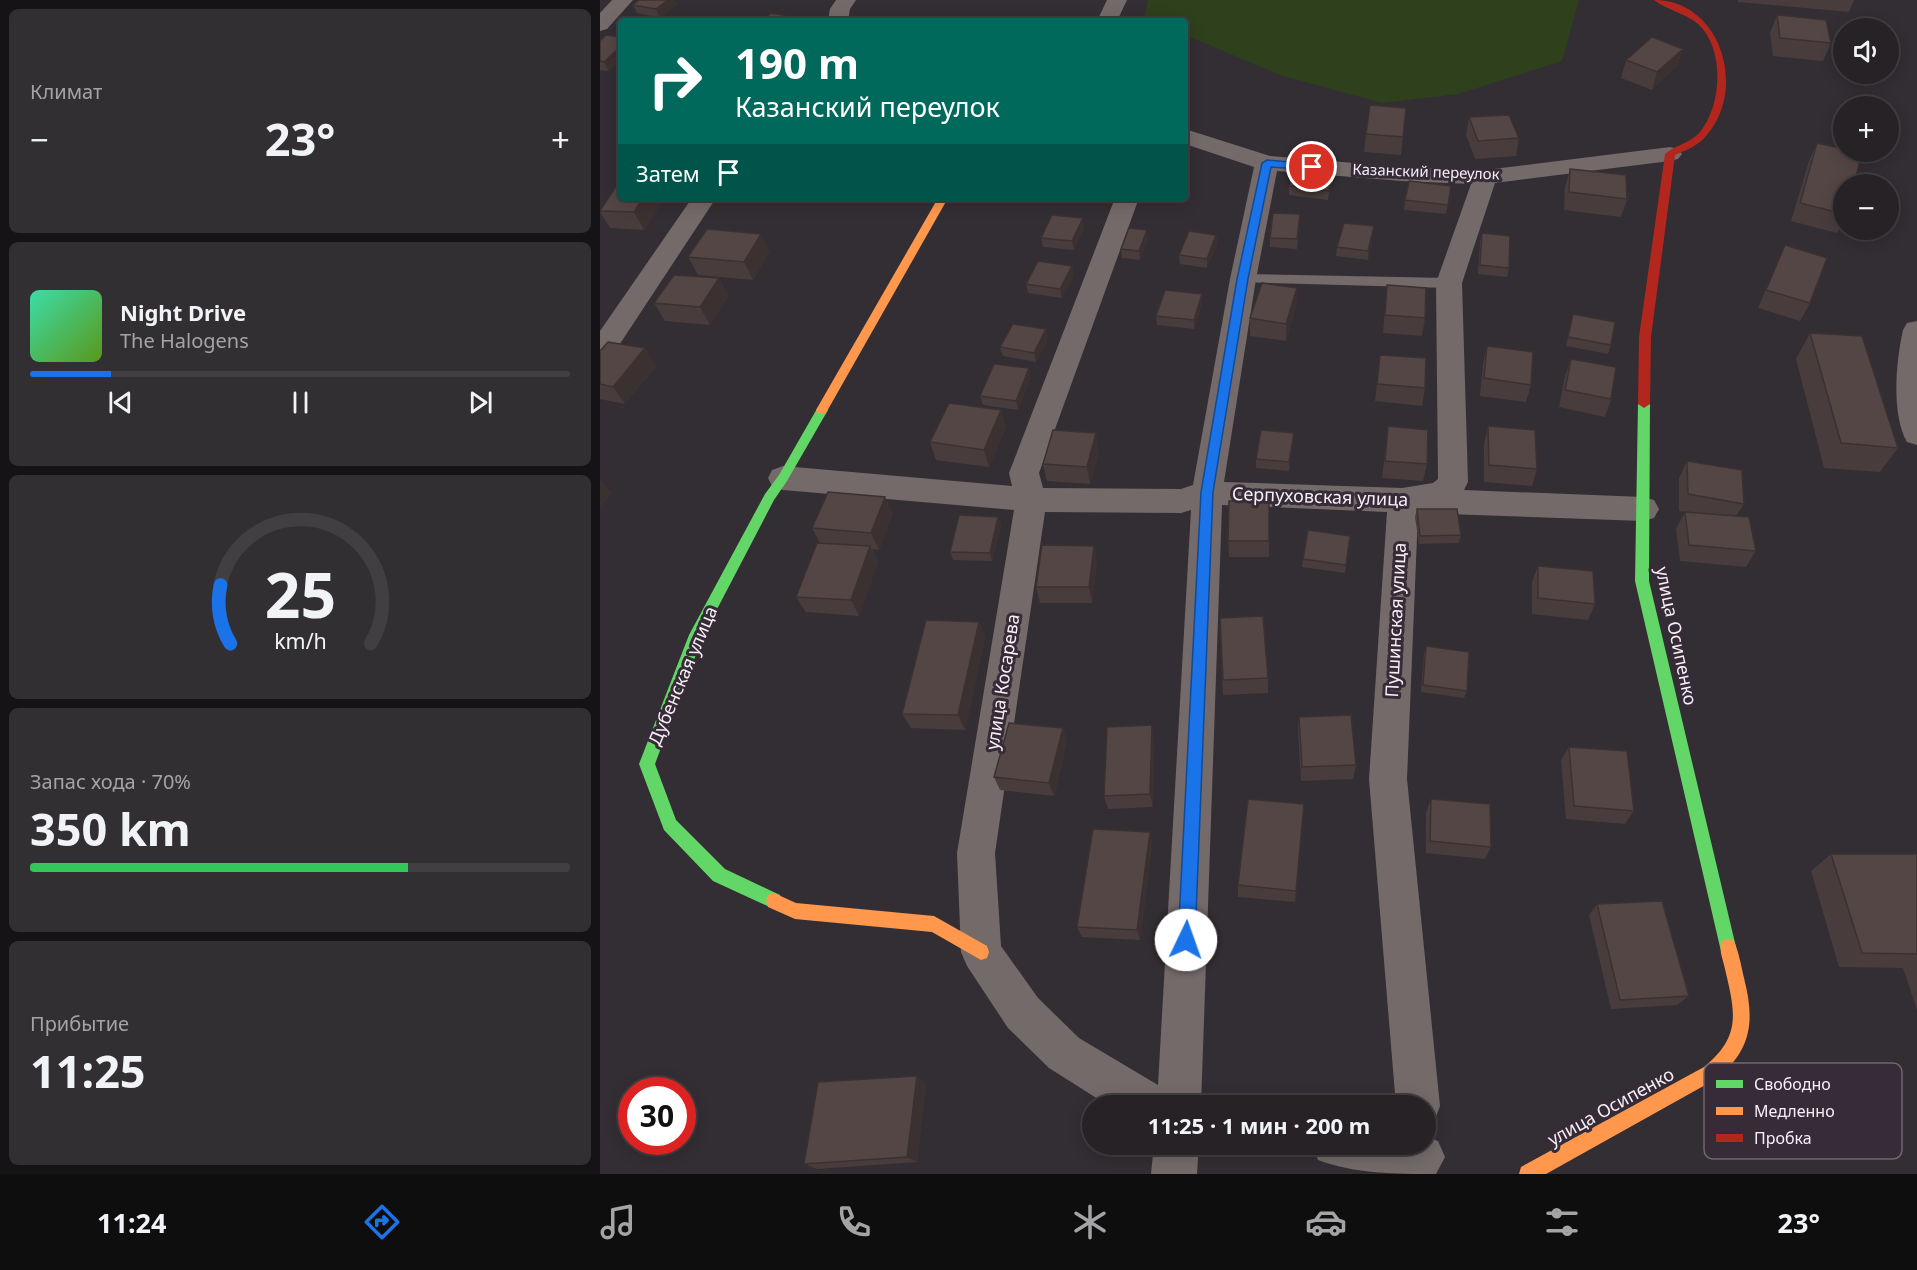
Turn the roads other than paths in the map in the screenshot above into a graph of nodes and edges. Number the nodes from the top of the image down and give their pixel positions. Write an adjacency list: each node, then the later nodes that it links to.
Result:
1 (623, 0): 7 (street)
2 (846, 0): 5 (street)
3 (1117, 0): 6 (street)
4 (1658, 0): 9 (street)
5 (838, 18)
6 (1108, 18)
7 (600, 25)
8 (1188, 137): 10 (street, Казанский переулок)
9 (1670, 154): 11 (street, Казанский переулок); 24 (street, улица Осипенко)
10 (1267, 163): 11 (street, Казанский переулок); 15 (street)
11 (1485, 177): 16 (street)
12 (702, 201): 18 (street)
13 (941, 201): 20 (street, Дубенская улица)
14 (1126, 201): 22 (street, улица Косарева)
15 (1243, 279): 16 (lane); 21 (street)
16 (1449, 283): 23 (street)
17 (1915, 344): 19 (street)
18 (600, 351)
19 (1917, 434)
20 (783, 478): 22 (street, Серпуховская улица); 25 (street, Дубенская улица)
21 (1207, 492): 22 (street, Серпуховская улица); 23 (street, Серпуховская улица); 29 (street)
22 (1031, 500): 25 (street, улица Косарева)
23 (1403, 500): 24 (street, Серпуховская улица); 30 (street, Пушинская улица)
24 (1643, 509): 26 (street, улица Осипенко)
25 (981, 952): 28 (street)
26 (1725, 1063)
27 (1704, 1076): 35 (street, улица Осипенко)
28 (1133, 1095)
29 (1180, 1095)
30 (1417, 1095)
31 (1176, 1155): 34 (street)
32 (1399, 1155): 33 (street)
33 (1423, 1159)
34 (1174, 1174)
35 (1528, 1174)

